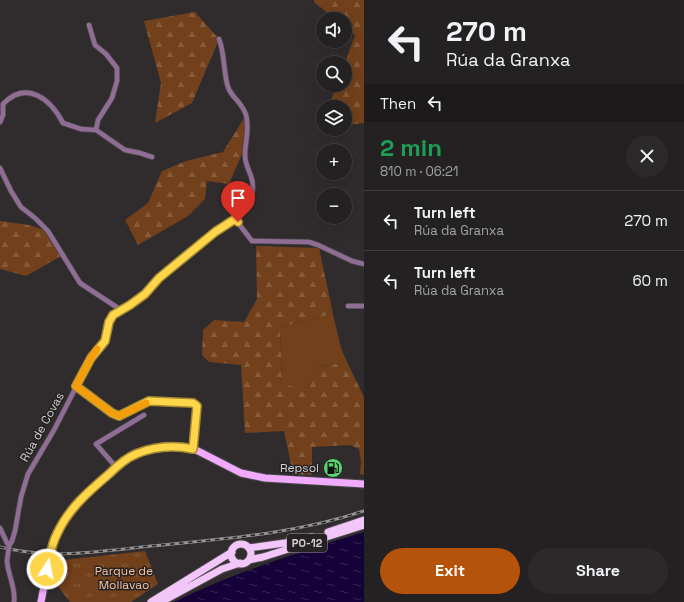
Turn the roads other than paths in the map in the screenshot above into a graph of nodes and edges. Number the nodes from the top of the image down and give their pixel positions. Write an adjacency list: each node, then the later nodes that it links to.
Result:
1 (89, 25): 4 (street)
2 (219, 39): 7 (street, Rúa de Covas)
3 (0, 122): 4 (street)
4 (96, 130): 5 (street)
5 (152, 157)
6 (0, 168): 11 (street)
7 (235, 219): 8 (street); 11 (street, Rúa de Covas)
8 (364, 264)
9 (348, 306): 10 (street)
10 (364, 306)
11 (121, 310): 12 (street, Rúa de Covas)
12 (76, 386): 14 (street); 20 (street, Rúa de Covas)
13 (144, 415): 15 (street)
14 (193, 449): 15 (main road); 16 (main road)
15 (116, 467): 26 (main road)
16 (364, 484)
17 (364, 520): 21 (highway, PO-12)
18 (364, 525): 23 (highway, PO-12)
19 (0, 528): 20 (street)
20 (9, 546): 25 (street, Rúa de Covas, bridge)
21 (249, 548): 22 (highway); 23 (highway)
22 (232, 552): 24 (highway); 27 (highway)
23 (249, 560): 24 (highway)
24 (240, 563): 28 (highway)
25 (14, 602)
26 (41, 602)
27 (150, 602)
28 (161, 602)

